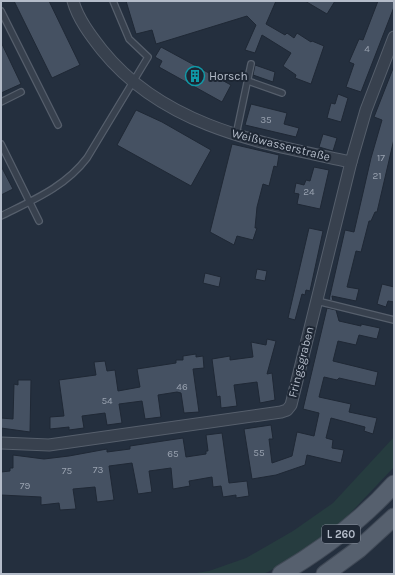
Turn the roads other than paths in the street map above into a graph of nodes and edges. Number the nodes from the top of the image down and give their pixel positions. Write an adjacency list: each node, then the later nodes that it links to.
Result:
1 (72, 1): 7 (street, Weißwasserstraße)
2 (113, 1): 7 (lane)
3 (1, 11): 11 (lane)
4 (393, 41): 14 (street, Fringsgraben)
5 (251, 64): 6 (lane)
6 (248, 81): 9 (lane); 12 (lane)
7 (133, 82): 12 (street, Weißwasserstraße); 15 (lane)
8 (21, 92): 10 (lane)
9 (282, 93)
10 (1, 102)
11 (58, 125)
12 (236, 136): 14 (street, Weißwasserstraße)
13 (1, 144): 15 (lane)
14 (351, 162): 18 (street, Fringsgraben)
15 (30, 202): 16 (lane); 17 (lane)
16 (1, 216)
17 (40, 221)
18 (317, 301): 19 (lane); 20 (street, Fringsgraben)
19 (394, 320)
20 (1, 443)
21 (394, 484): 23 (main road, L 260)
22 (394, 517): 24 (main road, L 260)
23 (281, 574)
24 (325, 574)

